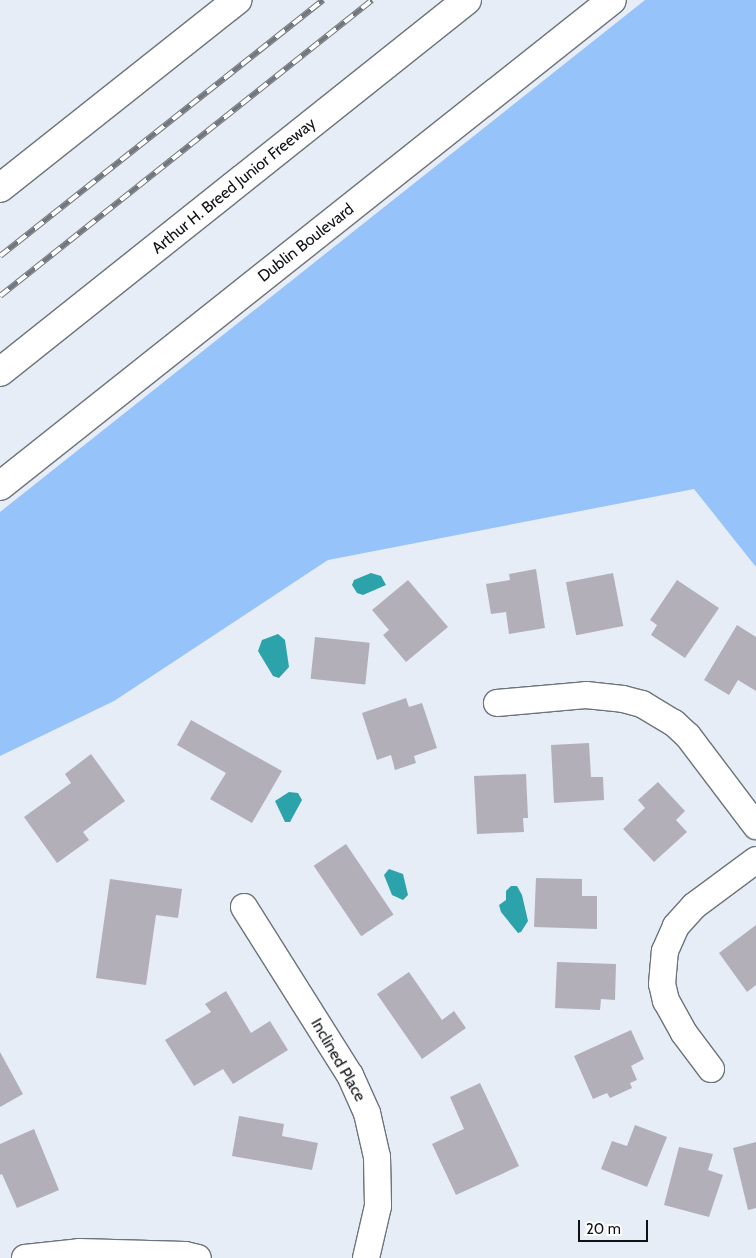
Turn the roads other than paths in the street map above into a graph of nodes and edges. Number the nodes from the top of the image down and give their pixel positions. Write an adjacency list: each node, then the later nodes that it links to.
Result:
1 (236, 0): 4 (main road)
2 (467, 0): 5 (main road, Arthur H. Breed Junior Freeway)
3 (612, 0): 6 (main road, Dublin Boulevard)
4 (0, 188)
5 (0, 372)
6 (0, 486)
7 (497, 703): 8 (street)
8 (756, 826)
9 (756, 860): 11 (street)
10 (244, 907): 14 (street, Inclined Place)
11 (711, 1069)
12 (25, 1258): 13 (street)
13 (198, 1258)
14 (366, 1258)

